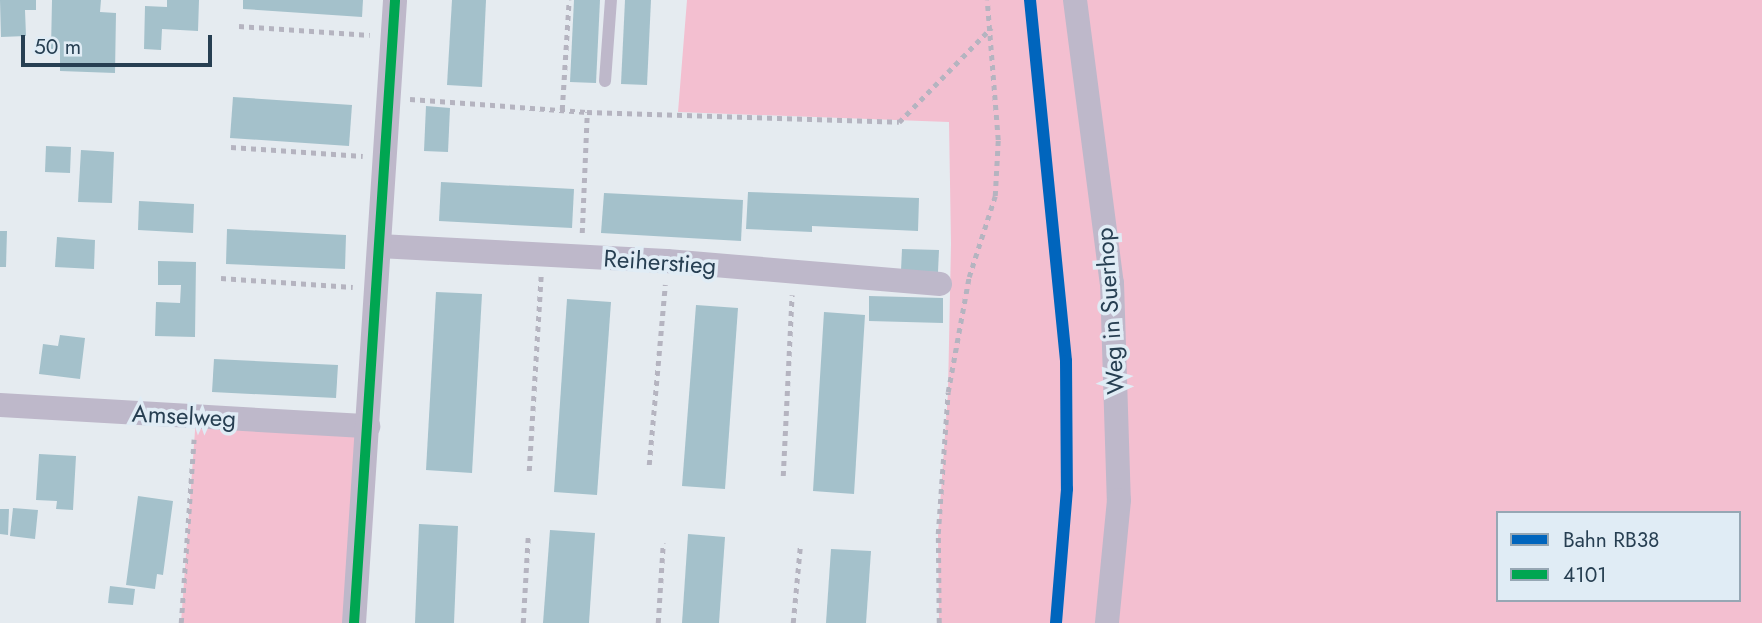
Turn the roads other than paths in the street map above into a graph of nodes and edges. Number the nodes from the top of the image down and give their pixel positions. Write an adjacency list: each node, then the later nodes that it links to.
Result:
1 (395, 0): 5 (street)
2 (611, 0): 4 (lane)
3 (1075, 0): 10 (street, Weg in Suerhop)
4 (605, 81)
5 (379, 246): 6 (street, Reiherstieg); 8 (street)
6 (940, 284)
7 (0, 405): 8 (street, Amselweg)
8 (368, 426): 9 (street)
9 (354, 623)
10 (1107, 623)

